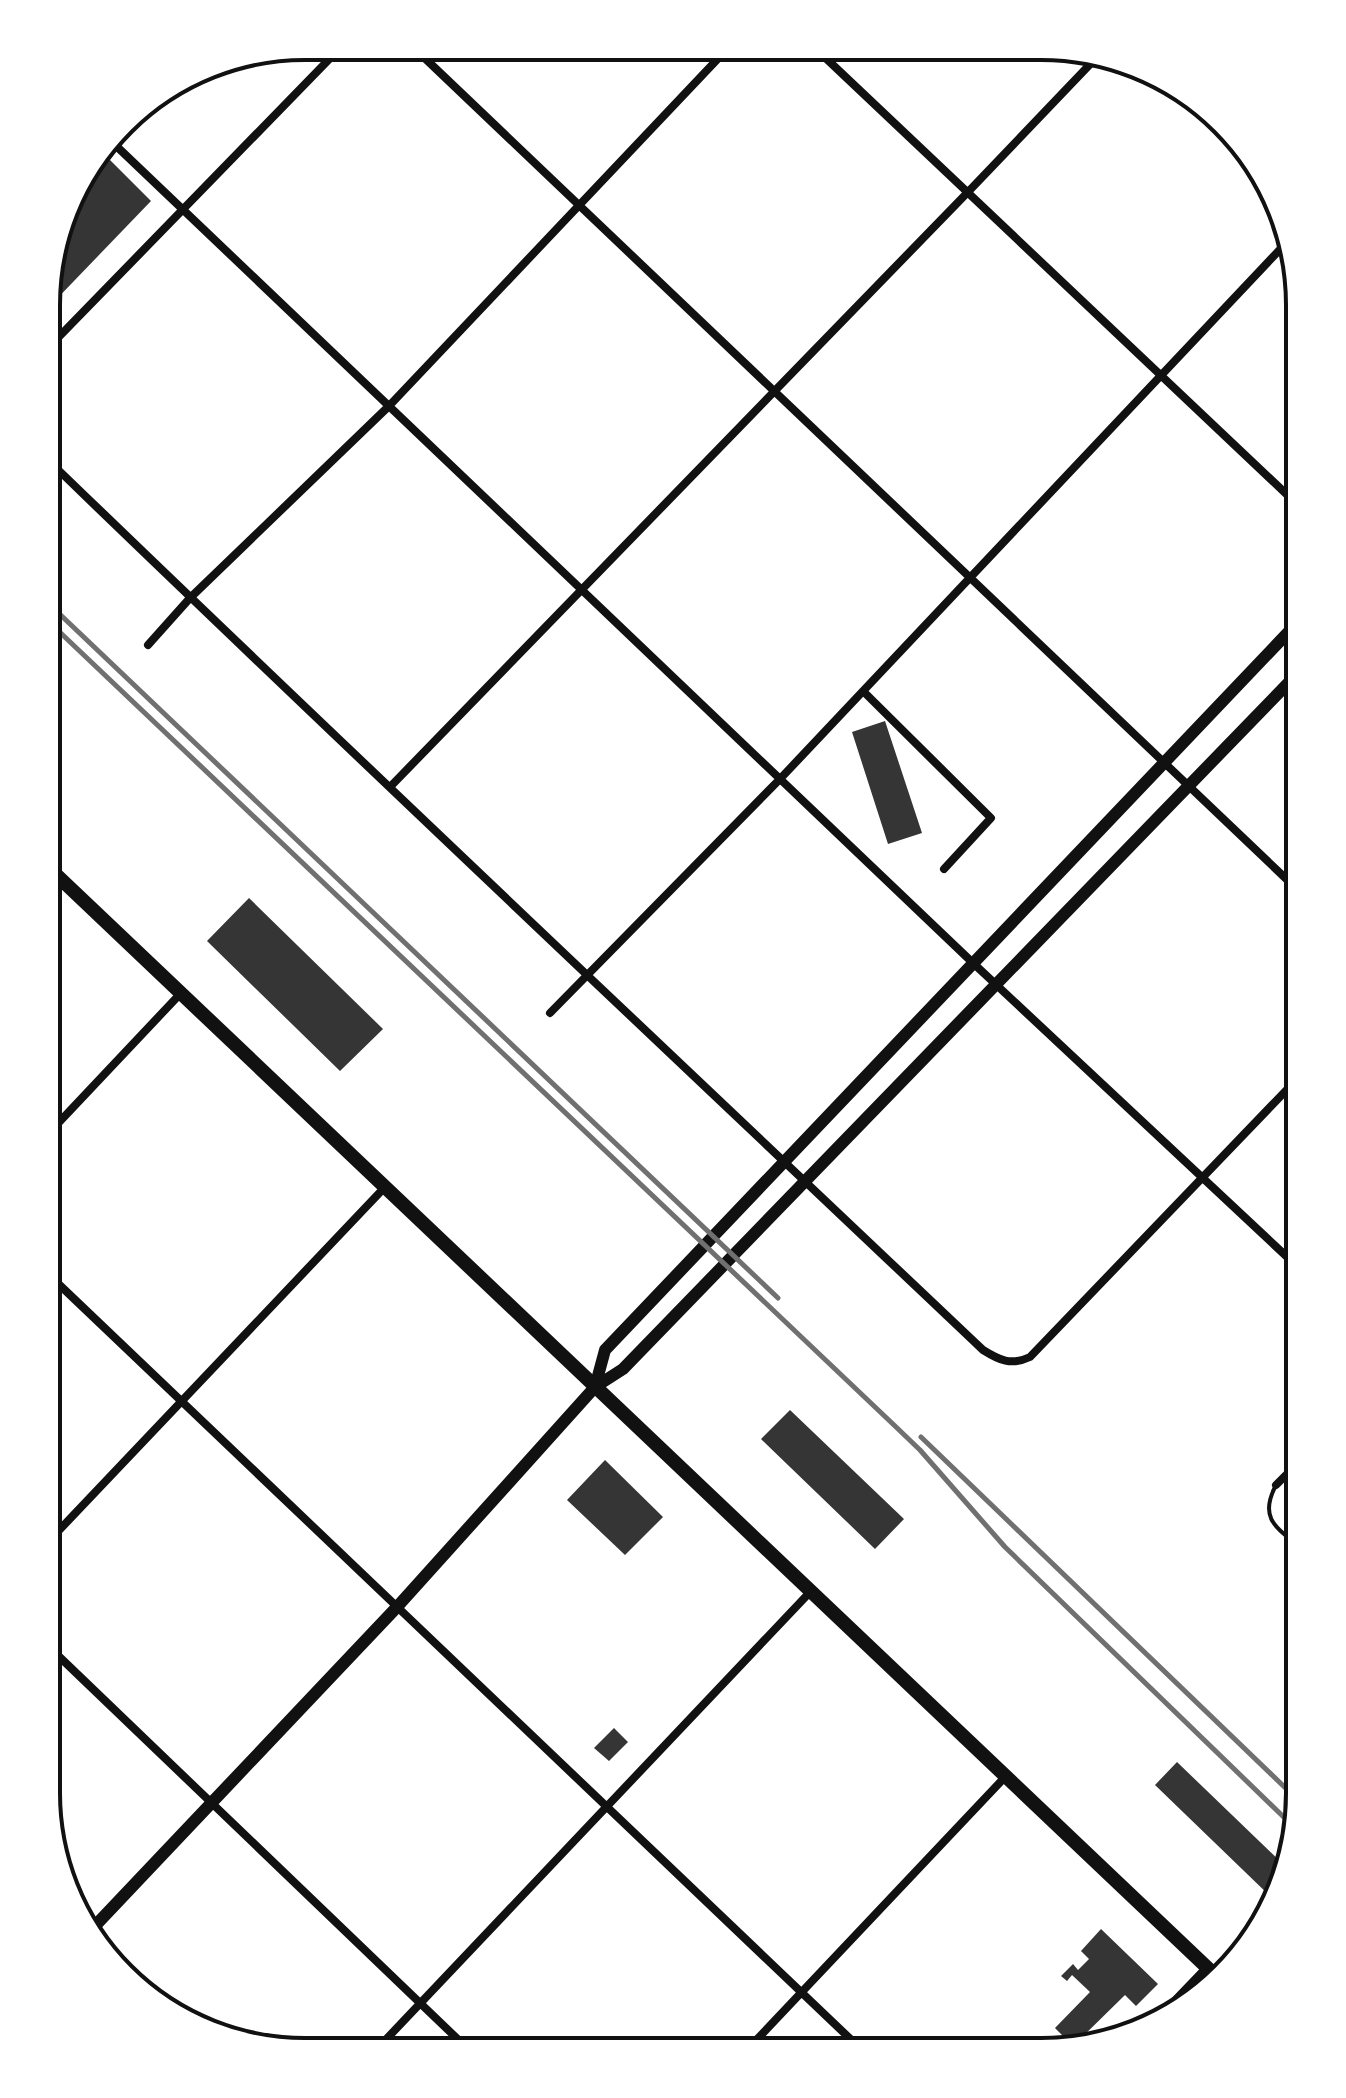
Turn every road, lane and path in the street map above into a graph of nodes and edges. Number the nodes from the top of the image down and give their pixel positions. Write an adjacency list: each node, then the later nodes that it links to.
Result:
1 (329, 60): 9 (street)
2 (427, 60): 8 (street)
3 (717, 60): 8 (street)
4 (828, 60): 7 (street)
5 (1089, 65): 7 (street)
6 (118, 148): 9 (street)
7 (968, 192): 12 (street); 13 (street)
8 (579, 205): 13 (street); 14 (street)
9 (184, 210): 11 (street); 14 (street)
10 (1279, 250): 12 (street)
11 (60, 336)
12 (1162, 375): 16 (street); 17 (street)
13 (775, 392): 17 (street); 18 (street)
14 (389, 406): 18 (street); 19 (street)
15 (60, 472): 19 (street)
16 (1286, 493)
17 (970, 578): 23 (street); 24 (street)
18 (583, 590): 25 (street); 26 (street)
19 (190, 598): 21 (street); 26 (street)
20 (1286, 635): 24 (main road)
21 (148, 645)
22 (1286, 686): 27 (main road)
23 (863, 691): 25 (street); 28 (street)
24 (1163, 764): 27 (street); 31 (main road)
25 (780, 779): 31 (street); 32 (street)
26 (390, 787): 32 (street)
27 (1188, 787): 30 (street); 33 (main road)
28 (944, 869)
29 (60, 878): 34 (main road)
30 (1286, 879)
31 (973, 963): 33 (street); 38 (main road)
32 (587, 975): 35 (street); 38 (street)
33 (996, 984): 39 (street); 40 (main road)
34 (181, 993): 37 (street); 41 (main road)
35 (550, 1013)
36 (1285, 1091): 39 (street)
37 (60, 1121)
38 (785, 1161): 40 (street); 44 (main road)
39 (1202, 1178): 40 (street); 42 (street)
40 (805, 1181): 44 (main road)
41 (385, 1187): 44 (main road); 45 (street)
42 (1285, 1255)
43 (60, 1285): 45 (street)
44 (595, 1387): 50 (main road); 51 (main road)
45 (182, 1402): 48 (street); 51 (street)
46 (1285, 1476): 47 (street)
47 (1276, 1485): 49 (lane)
48 (60, 1529)
49 (1285, 1534)
50 (812, 1590): 53 (main road); 55 (street)
51 (397, 1607): 54 (main road); 55 (street)
52 (60, 1658): 54 (street)
53 (1006, 1776): 57 (main road); 58 (street)
54 (211, 1804): 56 (main road); 59 (street)
55 (607, 1807): 58 (street); 59 (street)
56 (98, 1923)
57 (1210, 1970)
58 (801, 1993): 62 (street); 63 (street)
59 (420, 2004): 60 (street); 61 (street)
60 (387, 2038)
61 (456, 2038)
62 (758, 2038)
63 (849, 2038)

